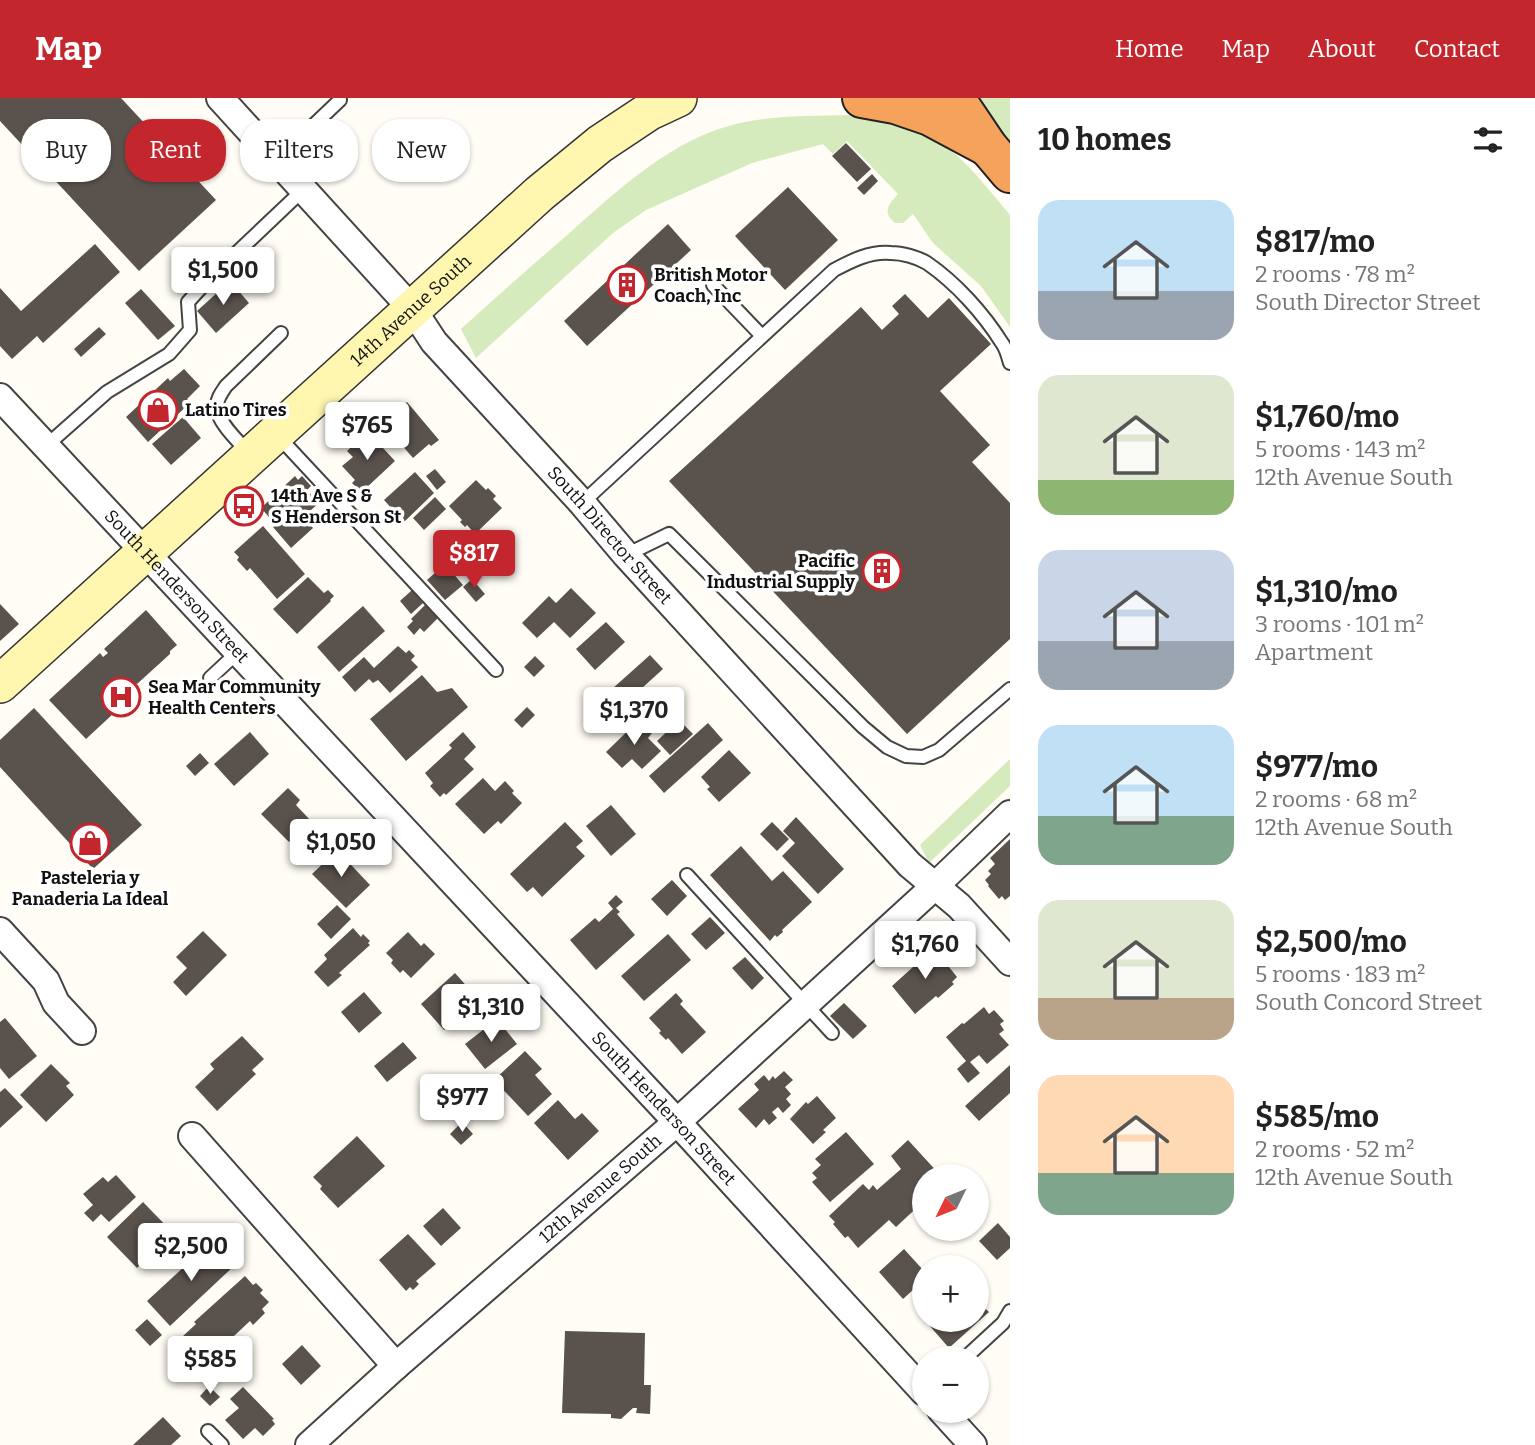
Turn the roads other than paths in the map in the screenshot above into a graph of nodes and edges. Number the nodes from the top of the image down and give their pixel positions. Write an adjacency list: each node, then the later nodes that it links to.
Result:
1 (220, 98): 7 (street, South Director Street)
2 (862, 98): 8 (highway)
3 (955, 98): 8 (highway)
4 (340, 100): 6 (lane)
5 (661, 103): 12 (main road, 14th Avenue South)
6 (320, 119)
7 (240, 120)
8 (999, 160)
9 (297, 182): 10 (street, South Director Street)
10 (304, 189): 12 (street, South Director Street); 18 (lane)
11 (713, 285): 14 (lane)
12 (413, 310): 17 (main road, 14th Avenue South); 19 (street, South Director Street)
13 (281, 333): 17 (lane)
14 (762, 336): 15 (lane); 19 (lane)
15 (1010, 363)
16 (0, 397): 18 (street, South Henderson Street)
17 (264, 445): 20 (main road, 14th Avenue South); 23 (lane)
18 (46, 446): 20 (street, South Henderson Street)
19 (582, 503): 21 (street, South Director Street)
20 (145, 552): 22 (street, South Henderson Street); 25 (main road, 14th Avenue South)
21 (626, 555): 26 (lane); 29 (street, South Director Street)
22 (238, 652): 24 (lane); 35 (street, South Henderson Street)
23 (496, 670)
24 (210, 678)
25 (0, 684)
26 (1010, 689)
27 (1010, 814): 29 (street, 12th Avenue South)
28 (687, 875): 32 (lane)
29 (935, 886): 31 (street, South Director Street); 32 (street, 12th Avenue South)
30 (0, 931): 33 (street)
31 (1010, 962)
32 (805, 1004): 34 (lane); 35 (street, 12th Avenue South)
33 (82, 1031)
34 (832, 1034)
35 (677, 1122): 39 (street, 12th Avenue South); 40 (street, South Henderson Street)
36 (191, 1136): 39 (street)
37 (1010, 1311): 38 (lane)
38 (978, 1346)
39 (396, 1366): 44 (street, 12th Avenue South)
40 (912, 1379)
41 (953, 1423): 45 (street)
42 (208, 1431): 43 (lane)
43 (222, 1445)
44 (309, 1445)
45 (973, 1445)

